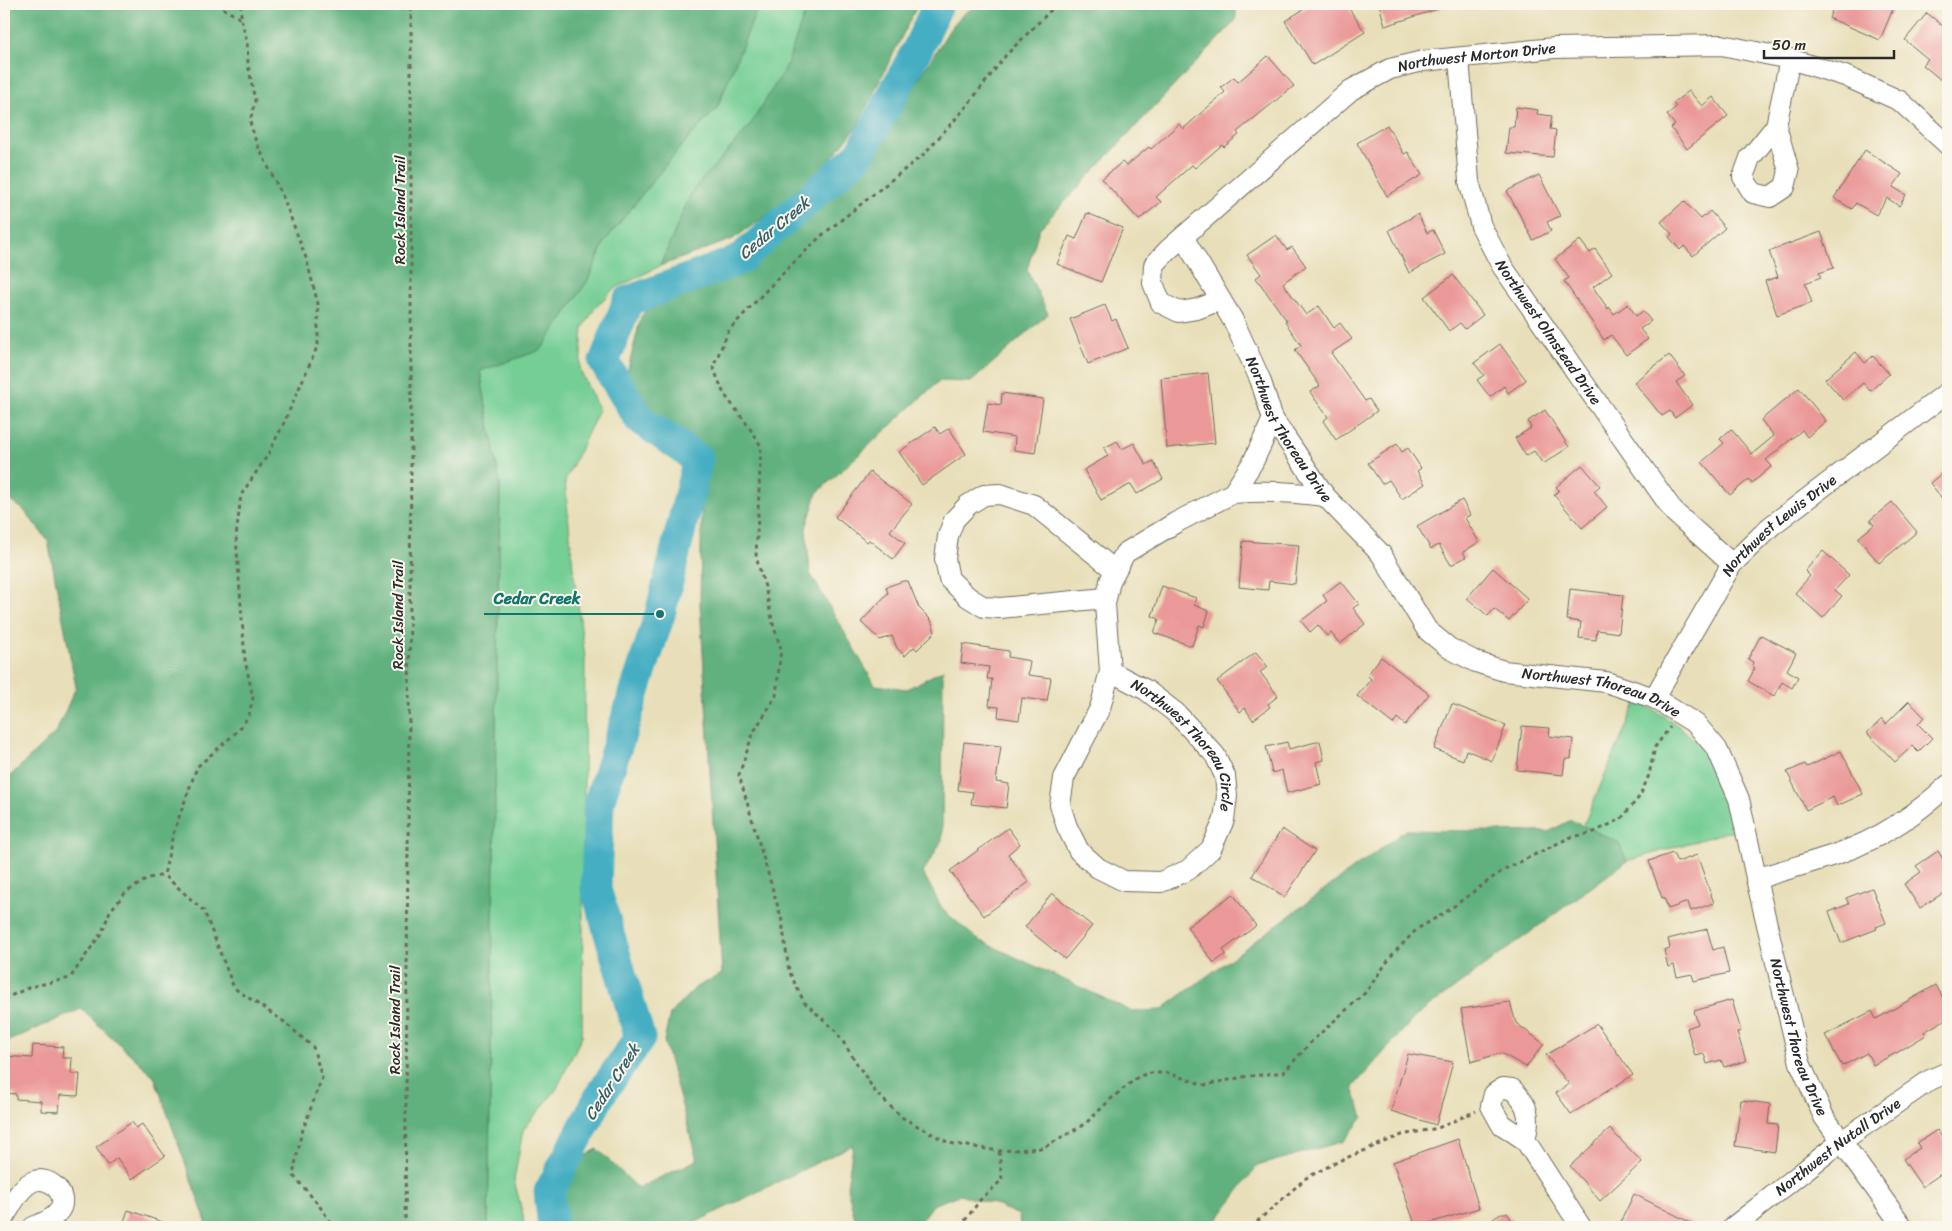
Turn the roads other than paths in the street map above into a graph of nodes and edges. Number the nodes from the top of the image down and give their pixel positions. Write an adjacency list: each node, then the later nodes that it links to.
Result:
1 (1459, 58): 2 (street, Northwest Morton Drive); 5 (street, Northwest Morton Drive); 11 (street, Northwest Olmstead Drive)
2 (1790, 59): 3 (street); 4 (street, Northwest Morton Drive)
3 (1776, 126)
4 (1948, 145)
5 (1183, 237): 6 (street, Northwest Thoreau Drive); 6 (street, Northwest Morton Drive)
6 (1221, 300): 8 (street, Northwest Thoreau Drive)
7 (1948, 392): 11 (street, Northwest Lewis Drive)
8 (1273, 420): 9 (street, Northwest Thoreau Circle); 10 (street, Northwest Thoreau Drive)
9 (1233, 493): 10 (street, Northwest Thoreau Circle); 12 (street, Northwest Thoreau Circle)
10 (1325, 496): 15 (street, Northwest Thoreau Drive)
11 (1732, 564): 15 (street, Northwest Lewis Drive)
12 (1114, 573): 13 (street, Northwest Thoreau Circle); 13 (street)
13 (1106, 598): 14 (street, Northwest Thoreau Circle)
14 (1110, 671): 14 (street, Northwest Thoreau Circle)
15 (1654, 698): 17 (street, Northwest Thoreau Drive)
16 (1948, 786): 17 (street)
17 (1756, 879): 20 (street, Northwest Thoreau Drive)
18 (1948, 1072): 20 (street, Northwest Nutall Drive)
19 (1525, 1140): 19 (street); 23 (street)
20 (1842, 1141): 24 (street, Northwest Nutall Drive); 25 (street, Northwest Thoreau Drive)
21 (4, 1216): 22 (street)
22 (33, 1227)
23 (1581, 1227)
24 (1733, 1227)
25 (1903, 1227)

